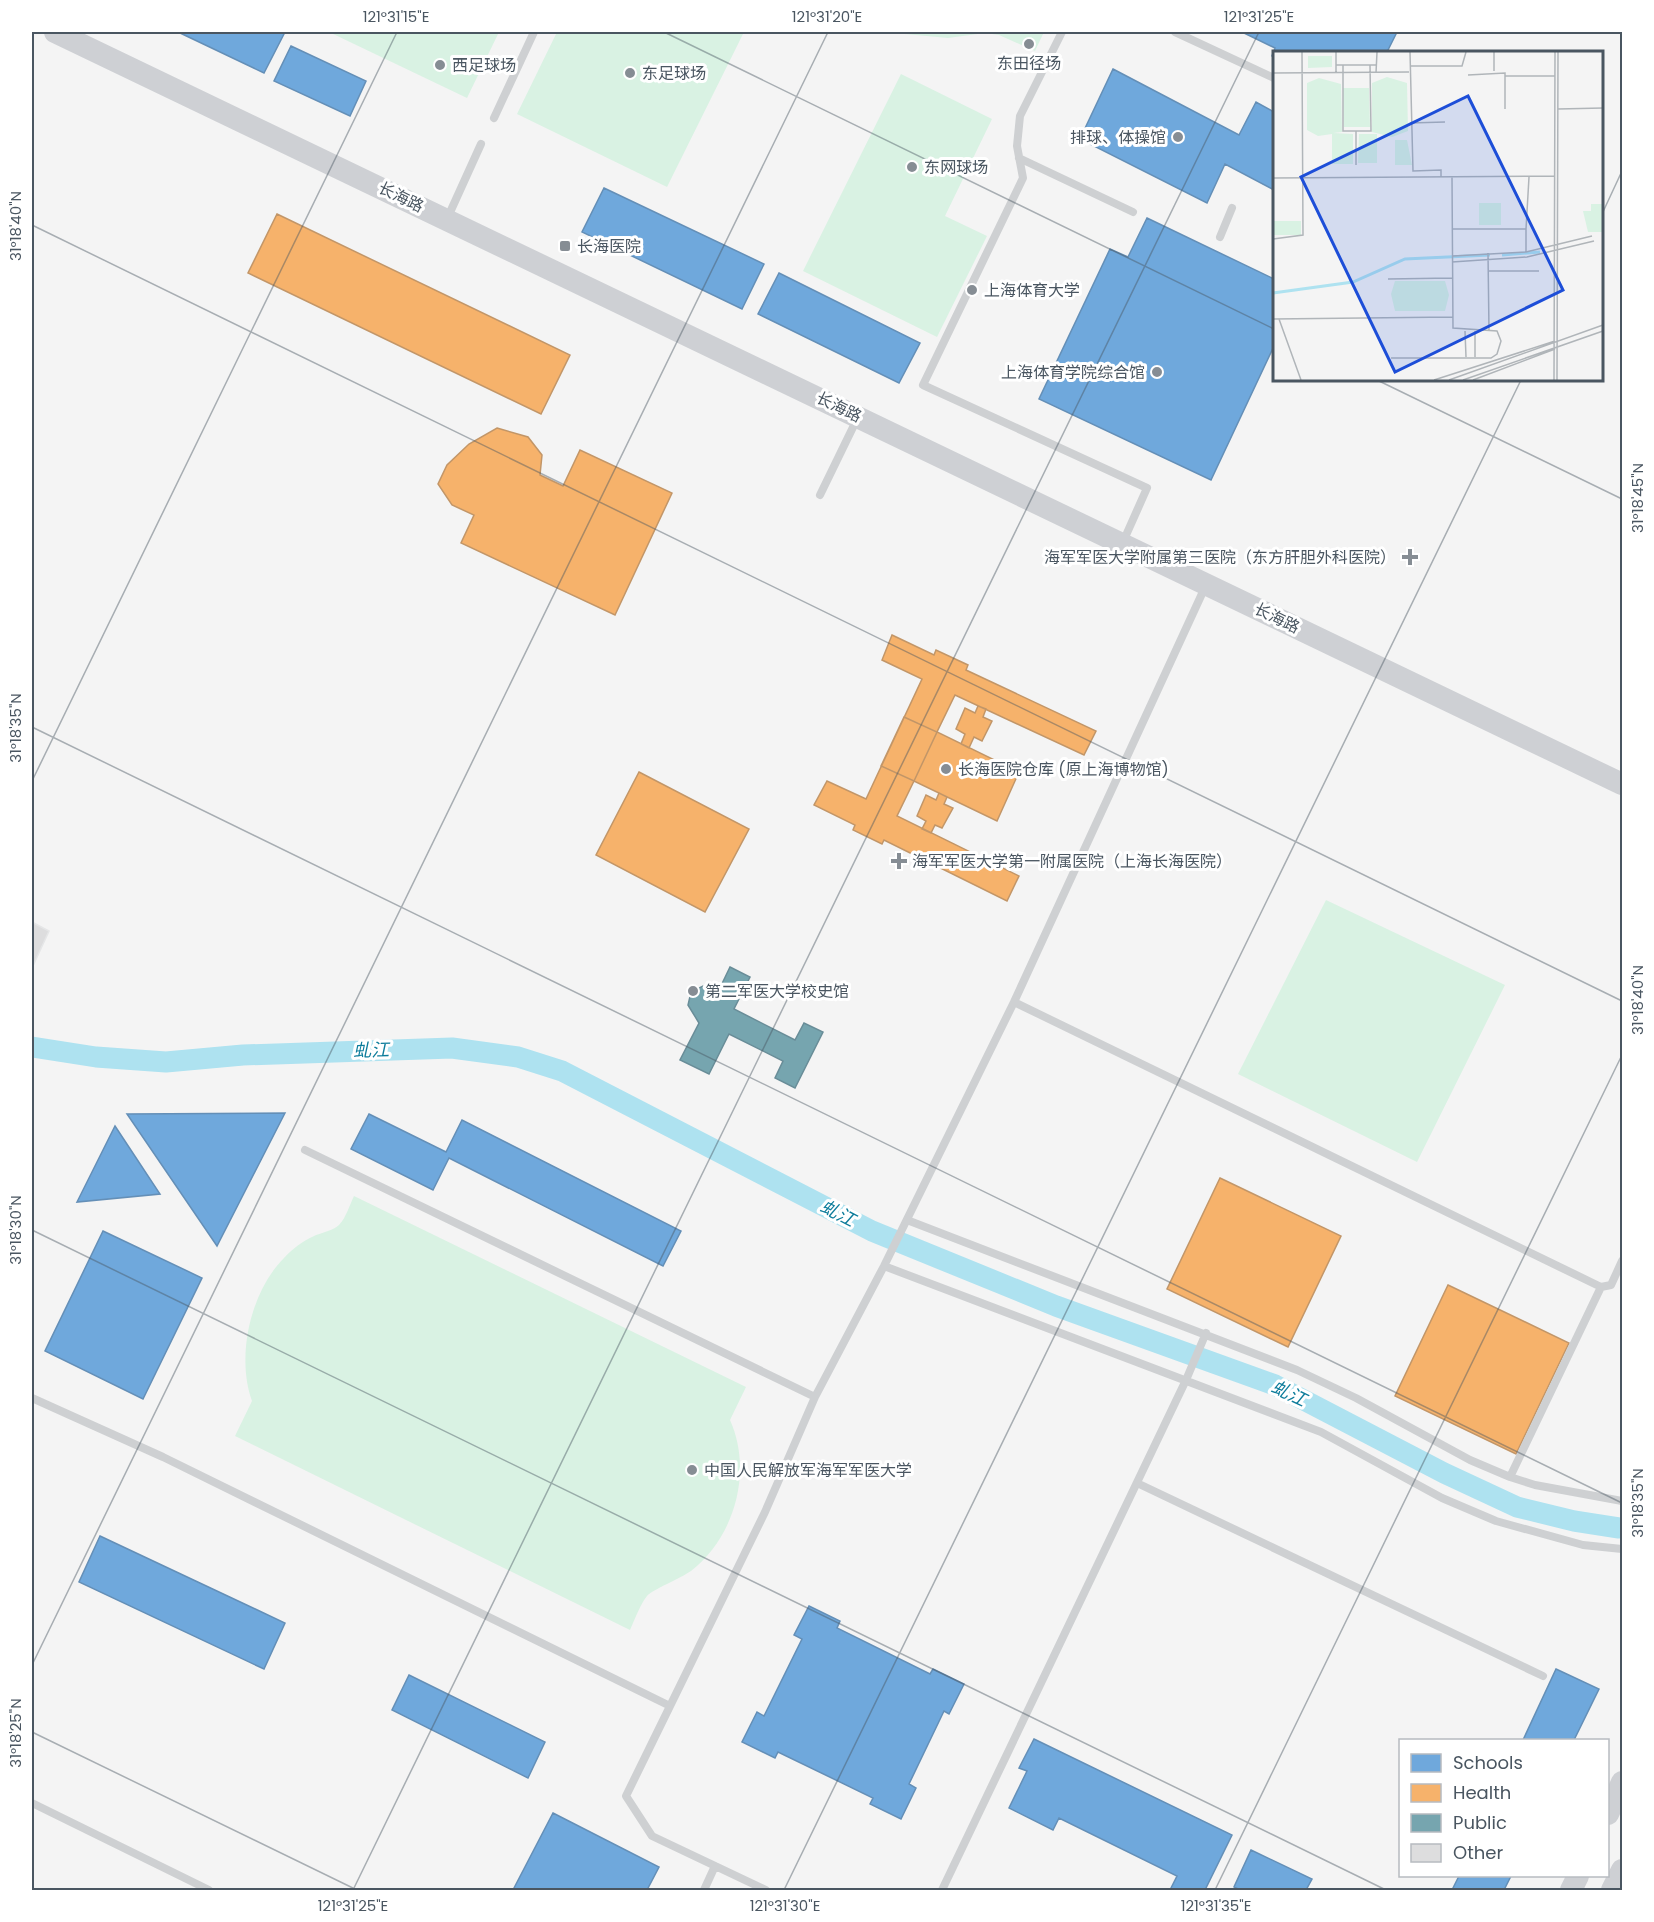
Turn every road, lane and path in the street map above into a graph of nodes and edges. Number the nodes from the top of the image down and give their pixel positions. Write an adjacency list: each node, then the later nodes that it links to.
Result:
1 (55, 32): 11 (street, 长海路)
2 (534, 32): 6 (lane)
3 (1062, 32): 8 (lane)
4 (1175, 32): 5 (lane)
5 (1273, 77)
6 (494, 118)
7 (481, 144): 11 (lane)
8 (1019, 158): 10 (lane); 15 (lane)
9 (1232, 208): 12 (lane)
10 (1133, 212)
11 (447, 219): 13 (street, 长海路)
12 (1220, 237)
13 (858, 416): 14 (lane); 15 (street, 长海路)
14 (820, 495)
15 (1123, 542): 16 (street, 长海路)
16 (1207, 583): 17 (street, 长海路); 18 (lane)
17 (1623, 784)
18 (1014, 1002): 20 (lane); 23 (lane)
19 (305, 1150): 26 (lane)
20 (905, 1223): 22 (lane); 24 (lane)
21 (1623, 1261): 23 (lane)
22 (884, 1266): 25 (lane); 26 (lane)
23 (1601, 1287): 28 (lane)
24 (1206, 1333): 25 (lane); 28 (lane)
25 (1186, 1380): 29 (lane); 31 (lane)
26 (815, 1397): 33 (lane)
27 (32, 1398): 33 (lane)
28 (1510, 1477): 30 (lane)
29 (1137, 1483): 32 (lane); 42 (lane)
30 (1623, 1501)
31 (1623, 1549)
32 (1543, 1676)
33 (670, 1706): 37 (lane)
34 (1623, 1782): 36 (street)
35 (32, 1803): 39 (lane)
36 (1609, 1812)
37 (715, 1866): 40 (lane); 41 (lane)
38 (1623, 1870): 43 (street)
39 (209, 1890)
40 (704, 1890)
41 (766, 1890)
42 (942, 1890)
43 (1612, 1890)

